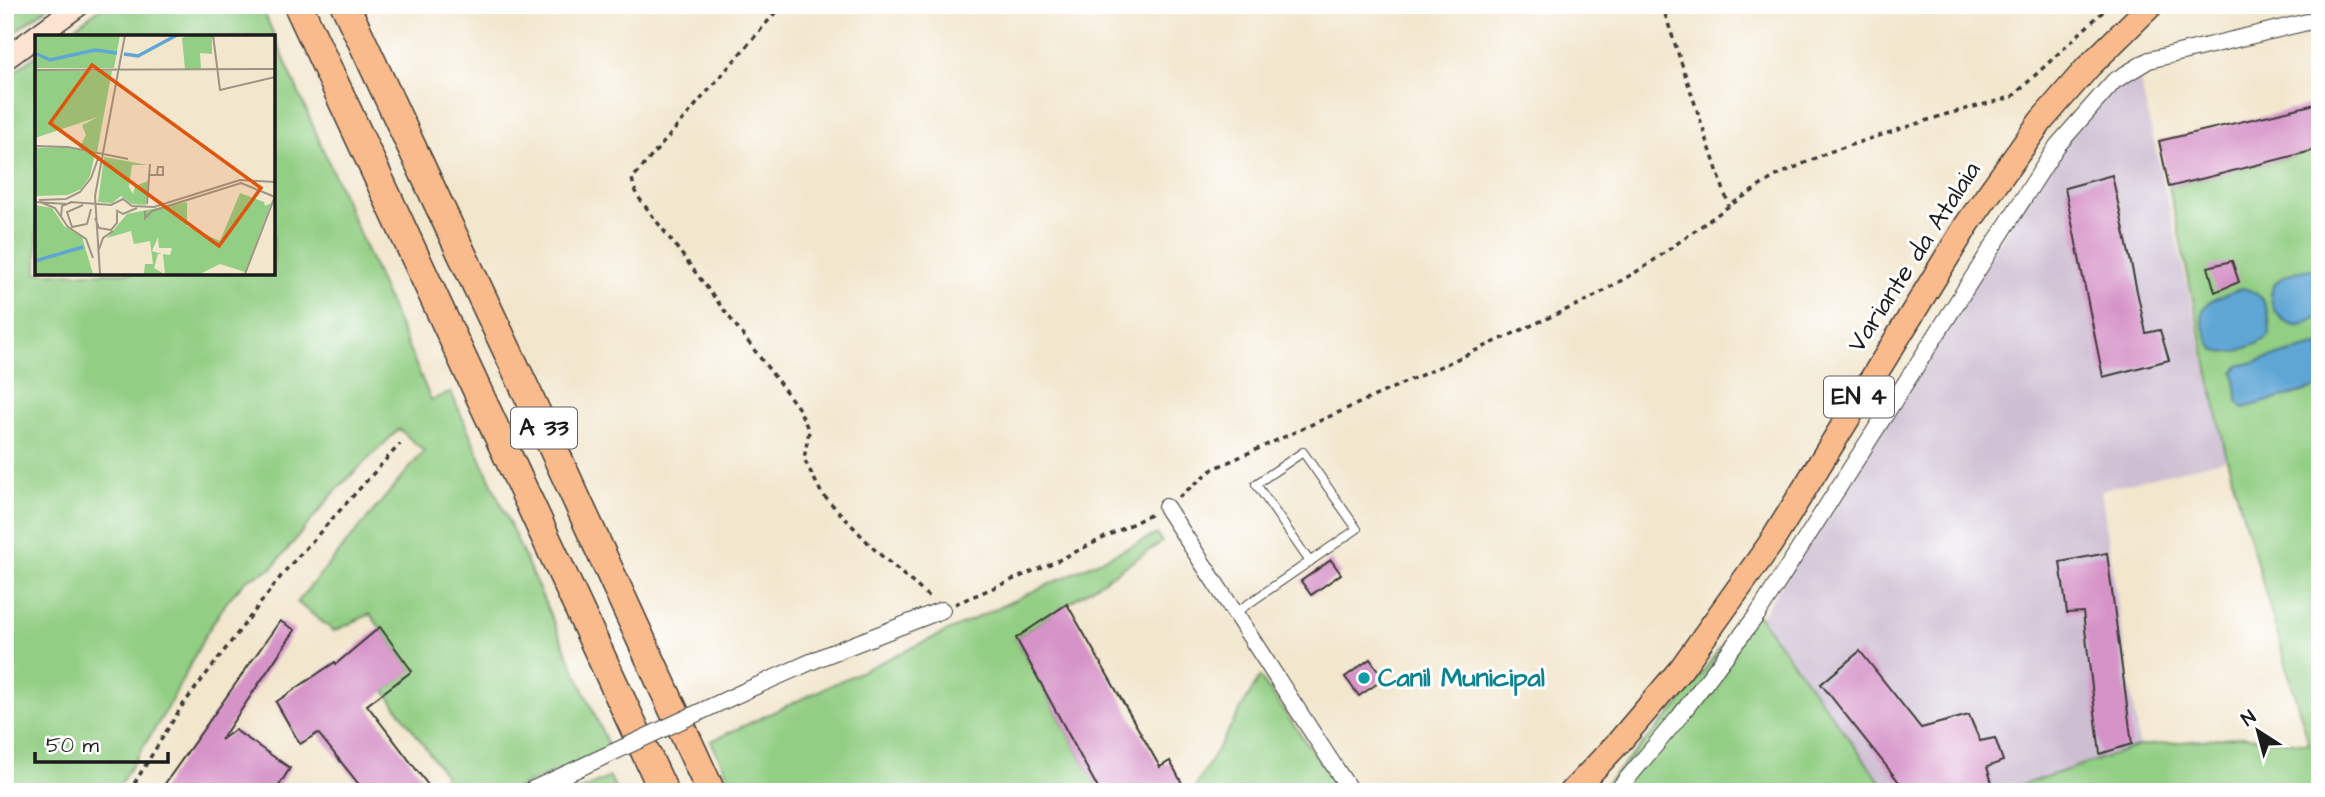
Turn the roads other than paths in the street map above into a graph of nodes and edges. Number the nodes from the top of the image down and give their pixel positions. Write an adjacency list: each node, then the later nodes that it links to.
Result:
1 (79, 5): 6 (main road)
2 (298, 5): 13 (highway, A 33)
3 (345, 5): 15 (highway, A 33)
4 (2151, 5): 17 (main road, Variante da Atalaia / EN 4)
5 (2320, 19): 18 (street)
6 (38, 35)
7 (35, 37): 8 (main road)
8 (5, 59)
9 (1166, 507): 12 (street)
10 (1310, 562): 10 (lane); 12 (lane)
11 (942, 610): 14 (street, bridge)
12 (1235, 613): 16 (street)
13 (660, 785)
14 (527, 792)
15 (711, 792)
16 (1351, 792)
17 (1572, 792)
18 (1616, 792)

